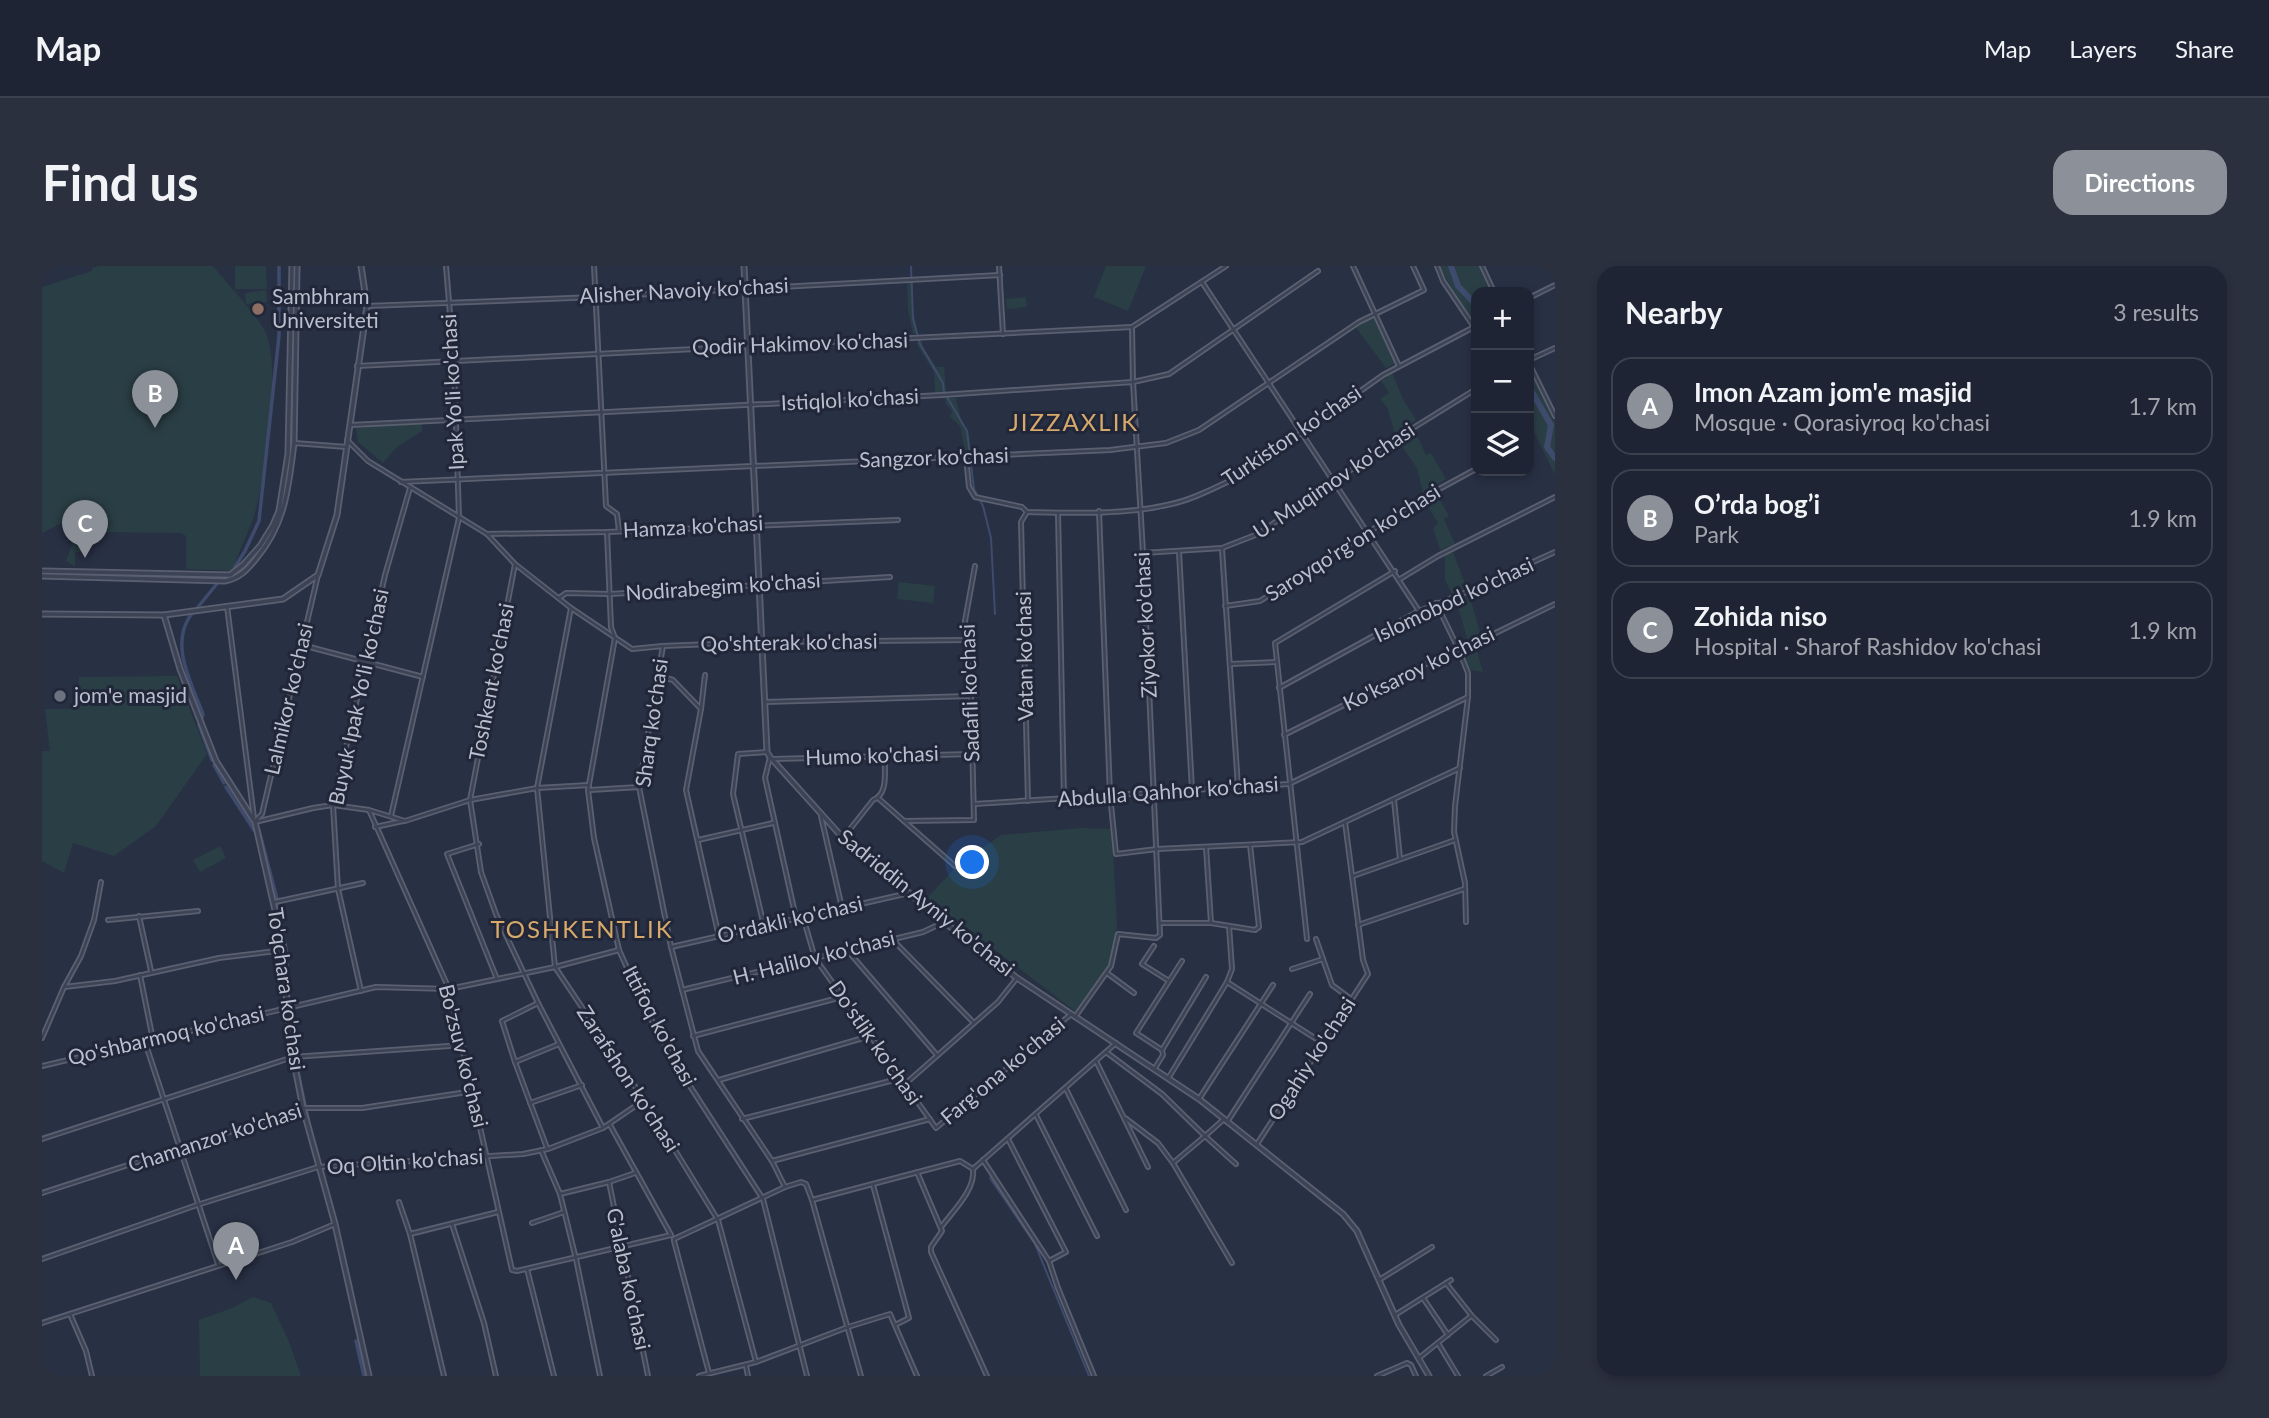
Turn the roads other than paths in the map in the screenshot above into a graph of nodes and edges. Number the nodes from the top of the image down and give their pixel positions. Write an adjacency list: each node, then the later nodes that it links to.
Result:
1 (295, 266): 46 (street)
2 (361, 266): 21 (street)
3 (446, 266): 20 (street, Ipak Yo'li ko'chasi)
4 (594, 266): 19 (street)
5 (744, 266): 16 (street, Sadriddin Ayniy ko'chasi)
6 (999, 266): 13 (street)
7 (1226, 266): 14 (street, Qodir Hakimov ko'chasi)
8 (1353, 266): 22 (street)
9 (1413, 266): 22 (street, Sangzor ko'chasi)
10 (1437, 266): 23 (street)
11 (1482, 266): 17 (street)
12 (1318, 271): 25 (street, Istiqlol ko'chasi)
13 (1000, 275): 16 (street, Alisher Navoiy ko'chasi); 27 (street)
14 (1202, 282): 24 (street, Qodir Hakimov ko'chasi); 25 (street)
15 (1555, 285): 18 (street)
16 (745, 287): 19 (street, Alisher Navoiy ko'chasi); 28 (street, Sadriddin Ayniy ko'chasi)
17 (1492, 287)
18 (1534, 296)
19 (596, 297): 20 (street, Alisher Navoiy ko'chasi); 30 (street)
20 (448, 302): 21 (street, Alisher Navoiy ko'chasi); 32 (street, Ipak Yo'li ko'chasi)
21 (367, 306): 33 (street)
22 (1374, 313): 34 (street); 37 (street, Sangzor ko'chasi)
23 (1471, 322)
24 (1132, 327): 27 (street, Qodir Hakimov ko'chasi); 36 (street, Ziyokor ko'chasi)
25 (1233, 330): 36 (street, Istiqlol ko'chasi); 37 (street)
26 (1471, 330): 34 (street, Turkiston ko'chasi)
27 (1003, 334): 28 (street, Qodir Hakimov ko'chasi)
28 (748, 346): 30 (street, Qodir Hakimov ko'chasi); 39 (street, Sadriddin Ayniy ko'chasi)
29 (1555, 348): 31 (street)
30 (599, 353): 32 (street, Qodir Hakimov ko'chasi); 40 (street)
31 (1534, 359)
32 (454, 362): 33 (street, Qodir Hakimov ko'chasi); 42 (street, Ipak Yo'li ko'chasi)
33 (357, 366): 43 (street)
34 (1399, 366): 44 (street, Turkiston ko'chasi)
35 (1534, 372): 41 (street)
36 (1133, 382): 39 (street, Istiqlol ko'chasi); 48 (street, Ziyokor ko'chasi)
37 (1268, 383): 44 (street); 48 (street, Sangzor ko'chasi)
38 (1471, 392): 55 (street, U. Muqimov ko'chasi)
39 (751, 405): 40 (street, Istiqlol ko'chasi); 50 (street, Sadriddin Ayniy ko'chasi)
40 (601, 414): 42 (street, Istiqlol ko'chasi); 52 (street)
41 (1555, 416)
42 (455, 420): 43 (street, Istiqlol ko'chasi); 53 (street, Ipak Yo'li ko'chasi)
43 (349, 425): 45 (street)
44 (1302, 432): 55 (street); 58 (street, Turkiston ko'chasi)
45 (347, 440): 47 (street); 54 (street)
46 (292, 443): 47 (street); 76 (street)
47 (346, 447): 77 (street)
48 (1138, 448): 49 (street, Sangzor ko'chasi); 58 (street, Ziyokor ko'chasi)
49 (966, 457): 50 (street, Sangzor ko'chasi); 60 (street, Turkiston ko'chasi)
50 (753, 465): 52 (street, Sangzor ko'chasi); 64 (street, Sadriddin Ayniy ko'chasi)
51 (1471, 472): 66 (street, Saroyqo'rg'on ko'chasi)
52 (604, 473): 53 (street, Sangzor ko'chasi); 65 (street)
53 (458, 480): 54 (street, Sangzor ko'chasi); 62 (street, Ipak Yo'li ko'chasi)
54 (401, 482): 56 (street)
55 (1335, 482): 66 (street); 69 (street, U. Muqimov ko'chasi)
56 (411, 488): 62 (street); 98 (street, Buyuk Ipak Yo'li ko'chasi)
57 (1555, 498): 79 (street)
58 (1140, 509): 59 (street, Turkiston ko'chasi); 72 (street, Ziyokor ko'chasi)
59 (1099, 511): 61 (street, Turkiston ko'chasi); 122 (street)
60 (1027, 512): 61 (street, Turkiston ko'chasi); 127 (street, Vatan ko'chasi)
61 (1058, 513): 124 (street)
62 (459, 518): 68 (street); 102 (street)
63 (898, 520): 64 (street, Hamza ko'chasi)
64 (756, 524): 65 (street, Hamza ko'chasi); 80 (street, Sadriddin Ayniy ko'chasi)
65 (619, 531): 67 (street, Hamza ko'chasi)
66 (1368, 531): 75 (street); 86 (street, Saroyqo'rg'on ko'chasi)
67 (607, 532): 68 (street, Hamza ko'chasi); 81 (street, Ittifoq ko'chasi)
68 (487, 534): 73 (street, Qo'shterak ko'chasi)
69 (1222, 548): 70 (street, U. Muqimov ko'chasi); 86 (street)
70 (1179, 552): 72 (street, U. Muqimov ko'chasi); 120 (street)
71 (1555, 552): 83 (street, Islomobod ko'chasi)
72 (1143, 553): 121 (street, Ziyokor ko'chasi)
73 (514, 564): 82 (street, Qo'shterak ko'chasi); 126 (street, Toshkent ko'chasi)
74 (975, 566): 92 (street, Sadafli ko'chasi)
75 (1395, 571): 79 (street); 97 (street)
76 (42, 574)
77 (318, 575): 85 (street); 94 (street, Lalmikor ko'chasi)
78 (890, 577): 80 (street, Nodirabegim ko'chasi)
79 (1400, 579): 88 (street)
80 (759, 583): 81 (street, Nodirabegim ko'chasi); 93 (street, Sadriddin Ayniy ko'chasi)
81 (610, 594): 82 (street, Nodirabegim ko'chasi); 91 (street, Ittifoq ko'chasi)
82 (559, 599): 87 (street, Qo'shterak ko'chasi)
83 (1436, 603): 88 (street, Islomobod ko'chasi); 96 (street)
84 (1555, 604): 96 (street, Ko'ksaroy ko'chasi)
85 (227, 606): 90 (street); 133 (street)
86 (1226, 606): 99 (street)
87 (571, 608): 91 (street, Qo'shterak ko'chasi); 118 (street, Zarafshon ko'chasi)
88 (1419, 611): 103 (street, Islomobod ko'chasi)
89 (42, 614): 90 (street)
90 (164, 615): 133 (street, To'qchara ko'chasi)
91 (615, 638): 95 (street, Qo'shterak ko'chasi); 115 (street, Ittifoq ko'chasi)
92 (967, 640): 93 (street, Qo'shterak ko'chasi); 104 (street, Sadafli ko'chasi)
93 (761, 642): 95 (street, Qo'shterak ko'chasi); 106 (street, Sadriddin Ayniy ko'chasi)
94 (302, 645): 98 (street); 133 (street, Lalmikor ko'chasi)
95 (663, 646): 101 (street, Sharq ko'chasi)
96 (1458, 648): 105 (street); 108 (street, Ko'ksaroy ko'chasi)
97 (1276, 662): 99 (street); 103 (street)
98 (364, 663): 102 (street); 129 (street, Buyuk Ipak Yo'li ko'chasi)
99 (1230, 664): 117 (street)
100 (705, 675): 107 (street)
101 (659, 676): 107 (street); 116 (street, Sharq ko'chasi)
102 (423, 677): 132 (street)
103 (1279, 688): 108 (street)
104 (971, 696): 106 (street); 110 (street, Sadafli ko'chasi)
105 (1468, 697): 113 (street); 114 (street, Abdulla Qahhor ko'chasi)
106 (765, 702): 109 (street, Sadriddin Ayniy ko'chasi)
107 (701, 709): 141 (street)
108 (1284, 735): 114 (street)
109 (767, 751): 112 (street, Sadriddin Ayniy ko'chasi); 139 (street)
110 (972, 754): 111 (street, Humo ko'chasi); 128 (street, Sadafli ko'chasi)
111 (885, 755): 112 (street, Humo ko'chasi); 123 (street)
112 (770, 758): 131 (street, Sadriddin Ayniy ko'chasi); 137 (street)
113 (1460, 768): 125 (street); 142 (street)
114 (1289, 784): 117 (street, Abdulla Qahhor ko'chasi); 143 (street)
115 (589, 785): 118 (street); 119 (street, Ittifoq ko'chasi)
116 (639, 787): 119 (street); 175 (street, Sharq ko'chasi)
117 (1238, 787): 120 (street, Abdulla Qahhor ko'chasi)
118 (537, 788): 126 (street); 182 (street, Zarafshon ko'chasi)
119 (588, 790): 177 (street, Ittifoq ko'chasi)
120 (1192, 790): 121 (street, Abdulla Qahhor ko'chasi)
121 (1154, 793): 122 (street, Abdulla Qahhor ko'chasi); 147 (street, Ziyokor ko'chasi)
122 (1110, 795): 124 (street, Abdulla Qahhor ko'chasi); 147 (street)
123 (878, 799): 135 (street); 140 (street)
124 (1064, 799): 127 (street, Abdulla Qahhor ko'chasi)
125 (1394, 799): 136 (street); 148 (street)
126 (470, 800): 134 (street); 144 (street)
127 (1028, 801): 128 (street, Abdulla Qahhor ko'chasi)
128 (974, 804): 135 (street, Sadafli ko'chasi)
129 (333, 805): 130 (street); 133 (street); 153 (street, Buyuk Ipak Yo'li ko'chasi)
130 (369, 810): 132 (street); 138 (street, Bo'zsuv ko'chasi)
131 (820, 813): 140 (street, Sadriddin Ayniy ko'chasi); 157 (street)
132 (391, 816): 134 (street)
133 (255, 821): 156 (street, To'qchara ko'chasi)
134 (405, 821): 138 (street)
135 (904, 821): 149 (street)
136 (1345, 822): 143 (street); 150 (street)
137 (773, 823): 139 (street); 161 (street)
138 (375, 827): 195 (street, Bo'zsuv ko'chasi)
139 (741, 831): 141 (street); 168 (street)
140 (843, 838): 155 (street, Sadriddin Ayniy ko'chasi)
141 (696, 840): 170 (street)
142 (1455, 840): 148 (street); 154 (street)
143 (1296, 842): 145 (street); 171 (street)
144 (479, 844): 185 (street); 190 (street)
145 (1250, 845): 146 (street); 169 (street)
146 (1206, 847): 147 (street); 166 (street)
147 (1157, 849): 165 (street, Ziyokor ko'chasi)
148 (1400, 859): 150 (street)
149 (955, 866)
150 (1353, 876): 167 (street)
151 (101, 882): 194 (street)
152 (363, 883): 153 (street)
153 (338, 888): 156 (street); 197 (street, Buyuk Ipak Yo'li ko'chasi)
154 (1465, 889): 164 (street); 167 (street)
155 (909, 893): 157 (street, O'rdakli ko'chasi); 163 (street, Sadriddin Ayniy ko'chasi)
156 (275, 902): 176 (street, To'qchara ko'chasi)
157 (842, 908): 160 (street, O'rdakli ko'chasi)
158 (198, 911): 159 (street)
159 (139, 916): 162 (street); 184 (street)
160 (803, 917): 161 (street, O'rdakli ko'chasi); 179 (street, Do'stlik ko'chasi)
161 (796, 918): 168 (street, O'rdakli ko'chasi)
162 (108, 920)
163 (944, 922): 173 (street, H. Halilov ko'chasi); 189 (street, Sadriddin Ayniy ko'chasi)
164 (1466, 922)
165 (1160, 923): 166 (street); 186 (street, Farg'ona ko'chasi)
166 (1211, 923): 169 (street)
167 (1358, 925): 201 (street, Ogahiy ko'chasi)
168 (764, 926): 170 (street, O'rdakli ko'chasi)
169 (1229, 926): 192 (street)
170 (719, 937): 175 (street, O'rdakli ko'chasi)
171 (1307, 939)
172 (1316, 939): 180 (street)
173 (893, 940): 178 (street, H. Halilov ko'chasi); 206 (street)
174 (1154, 946): 191 (street)
175 (671, 947): 196 (street, Sharq ko'chasi)
176 (284, 950): 184 (street); 204 (street, To'qchara ko'chasi)
177 (620, 950): 182 (street, Qo'shbarmoq ko'chasi); 267 (street, Ittifoq ko'chasi)
178 (848, 951): 179 (street, H. Halilov ko'chasi); 219 (street)
179 (815, 958): 196 (street, H. Halilov ko'chasi); 200 (street, Do'stlik ko'chasi)
180 (1323, 959): 183 (street); 201 (street)
181 (1182, 961): 191 (street)
182 (555, 967): 185 (street, Qo'shbarmoq ko'chasi); 234 (street, Zarafshon ko'chasi)
183 (1292, 969)
184 (151, 971): 187 (street)
185 (524, 973): 190 (street, Qo'shbarmoq ko'chasi); 202 (street)
186 (1107, 973): 198 (street); 205 (street, Farg'ona ko'chasi)
187 (140, 975): 194 (street); 211 (street)
188 (1206, 977): 217 (street)
189 (1017, 978): 205 (street, Sadriddin Ayniy ko'chasi); 206 (street)
190 (497, 979): 195 (street, Qo'shbarmoq ko'chasi)
191 (1169, 981): 217 (street)
192 (1227, 982): 203 (street); 225 (street)
193 (1273, 985): 203 (street)
194 (64, 987): 210 (street)
195 (449, 989): 197 (street, Qo'shbarmoq ko'chasi); 216 (street, Bo'zsuv ko'chasi)
196 (682, 990): 208 (street, Sharq ko'chasi)
197 (361, 991): 204 (street, Qo'shbarmoq ko'chasi)
198 (1134, 993)
199 (1310, 994): 207 (street)
200 (843, 997): 208 (street); 209 (street, Do'stlik ko'chasi)
201 (1351, 999): 214 (street, Ogahiy ko'chasi)
202 (538, 1003): 215 (street); 222 (street)
203 (1262, 1003): 207 (street); 232 (street)
204 (287, 1007): 211 (street, Qo'shbarmoq ko'chasi); 220 (street, To'qchara ko'chasi)
205 (1072, 1016): 213 (street, Sadriddin Ayniy ko'chasi); 244 (street, Farg'ona ko'chasi)
206 (974, 1022): 219 (street)
207 (1291, 1023): 214 (street); 241 (street)
208 (693, 1036): 227 (street, Sharq ko'chasi)
209 (870, 1036): 226 (street, Do'stlik ko'chasi); 227 (street)
210 (42, 1038)
211 (153, 1040): 212 (street, Qo'shbarmoq ko'chasi)
212 (145, 1042): 223 (street, Qo'shbarmoq ko'chasi); 233 (street)
213 (1116, 1042): 218 (street); 224 (street, Sadriddin Ayniy ko'chasi)
214 (1322, 1043): 248 (street, Ogahiy ko'chasi)
215 (559, 1044): 222 (street); 228 (street)
216 (463, 1045): 220 (street); 231 (street, Bo'zsuv ko'chasi)
217 (1162, 1050): 224 (street)
218 (1106, 1052): 221 (street); 245 (street)
219 (937, 1055): 229 (street)
220 (293, 1057): 233 (street); 236 (street, To'qchara ko'chasi)
221 (1096, 1061): 230 (street); 238 (street)
222 (515, 1062): 235 (street)
223 (42, 1066)
224 (1155, 1068): 225 (street, Sadriddin Ayniy ko'chasi)
225 (1169, 1077): 232 (street, Sadriddin Ayniy ko'chasi)
226 (900, 1079): 229 (street, Do'stlik ko'chasi); 239 (street)
227 (717, 1080): 239 (street, Sharq ko'chasi)
228 (582, 1085): 235 (street); 243 (street)
229 (904, 1085): 240 (street, Do'stlik ko'chasi)
230 (1066, 1089): 237 (street); 271 (street)
231 (474, 1091): 236 (street, Chamanzor ko'chasi); 252 (street, Bo'zsuv ko'chasi)
232 (1199, 1099): 241 (street, Sadriddin Ayniy ko'chasi)
233 (164, 1100): 246 (street); 249 (street)
234 (644, 1100): 242 (street, Oq Oltin ko'chasi); 274 (street, Zarafshon ko'chasi)
235 (530, 1103): 250 (street)
236 (303, 1108): 249 (street, Chamanzor ko'chasi); 257 (street, To'qchara ko'chasi)
237 (1036, 1115): 247 (street); 280 (street)
238 (1125, 1118): 255 (street); 258 (street)
239 (742, 1119): 254 (street, Sharq ko'chasi)
240 (930, 1119): 244 (street, Do'stlik ko'chasi); 254 (street)
241 (1226, 1121): 245 (street); 248 (street, Sadriddin Ayniy ko'chasi)
242 (609, 1124): 243 (street, Oq Oltin ko'chasi); 260 (street)
243 (603, 1128): 250 (street, Oq Oltin ko'chasi)
244 (936, 1128)
245 (1205, 1136): 255 (street); 256 (street)
246 (42, 1139)
247 (1007, 1139): 253 (street); 286 (street)
248 (1256, 1144): 290 (street, Sadriddin Ayniy ko'chasi)
249 (180, 1149): 265 (street, Chamanzor ko'chasi); 270 (street)
250 (548, 1149): 251 (street, Oq Oltin ko'chasi)
251 (541, 1150): 252 (street, Oq Oltin ko'chasi); 266 (street)
252 (489, 1156): 257 (street, Oq Oltin ko'chasi); 272 (street, Bo'zsuv ko'chasi)
253 (983, 1160): 259 (street); 286 (street)
254 (772, 1161): 264 (street, Sharq ko'chasi)
255 (1173, 1163): 287 (street)
256 (1236, 1164)
257 (318, 1167): 270 (street, Oq Oltin ko'chasi); 276 (street, To'qchara ko'chasi)
258 (1149, 1167)
259 (973, 1169): 261 (street); 278 (street)
260 (635, 1172): 262 (street); 281 (street)
261 (917, 1172): 263 (street); 278 (street)
262 (609, 1182): 266 (street); 283 (street, G'alaba ko'chasi)
263 (873, 1185): 268 (street); 298 (street)
264 (785, 1187): 267 (street); 268 (street)
265 (42, 1193)
266 (560, 1194): 273 (street)
267 (763, 1199): 274 (street); 303 (street, Ittifoq ko'chasi)
268 (812, 1200): 299 (street)
269 (399, 1202): 279 (street)
270 (197, 1205): 284 (street, Oq Oltin ko'chasi); 288 (street)
271 (1126, 1210)
272 (498, 1212): 277 (street); 289 (street, Bo'zsuv ko'chasi)
273 (564, 1212): 275 (street); 285 (street)
274 (718, 1220): 281 (street); 305 (street, Zarafshon ko'chasi)
275 (532, 1223)
276 (335, 1224): 288 (street); 312 (street, To'qchara ko'chasi)
277 (452, 1224): 279 (street); 314 (street)
278 (941, 1227): 323 (street)
279 (410, 1234): 313 (street)
280 (1097, 1236)
281 (672, 1238): 283 (street); 309 (street)
282 (1432, 1247): 290 (street)
283 (622, 1249): 285 (street); 317 (street, G'alaba ko'chasi)
284 (42, 1259)
285 (576, 1259): 289 (street); 316 (street)
286 (1049, 1261): 324 (street)
287 (1232, 1263)
288 (218, 1264): 294 (street)
289 (527, 1269): 315 (street)
290 (1379, 1280): 295 (street, Sadriddin Ayniy ko'chasi)
291 (1451, 1280): 292 (street)
292 (1446, 1283): 293 (street); 296 (street)
293 (1423, 1298): 295 (street); 300 (street)
294 (70, 1314): 297 (street); 311 (street)
295 (1395, 1315): 304 (street, Sadriddin Ayniy ko'chasi)
296 (1472, 1315): 300 (street); 301 (street)
297 (42, 1323)
298 (895, 1325): 299 (street); 322 (street)
299 (848, 1327): 303 (street); 321 (street)
300 (1448, 1335): 302 (street)
301 (1496, 1340)
302 (1438, 1342): 304 (street); 327 (street)
303 (800, 1347): 305 (street); 320 (street, Ittifoq ko'chasi)
304 (1419, 1358): 308 (street, Sadriddin Ayniy ko'chasi)
305 (756, 1362): 306 (street)
306 (746, 1364): 309 (street); 319 (street)
307 (1502, 1367): 328 (street)
308 (1424, 1368): 310 (street); 326 (street, Sadriddin Ayniy ko'chasi)
309 (709, 1373): 318 (street)
310 (1415, 1374): 325 (street)
311 (92, 1376)
312 (369, 1376)
313 (444, 1376)
314 (496, 1376)
315 (554, 1376)
316 (600, 1376)
317 (648, 1376)
318 (700, 1376)
319 (748, 1376)
320 (807, 1376)
321 (861, 1376)
322 (917, 1376)
323 (987, 1376)
324 (1094, 1376)
325 (1377, 1376)
326 (1429, 1376)
327 (1458, 1376)
328 (1486, 1376)

